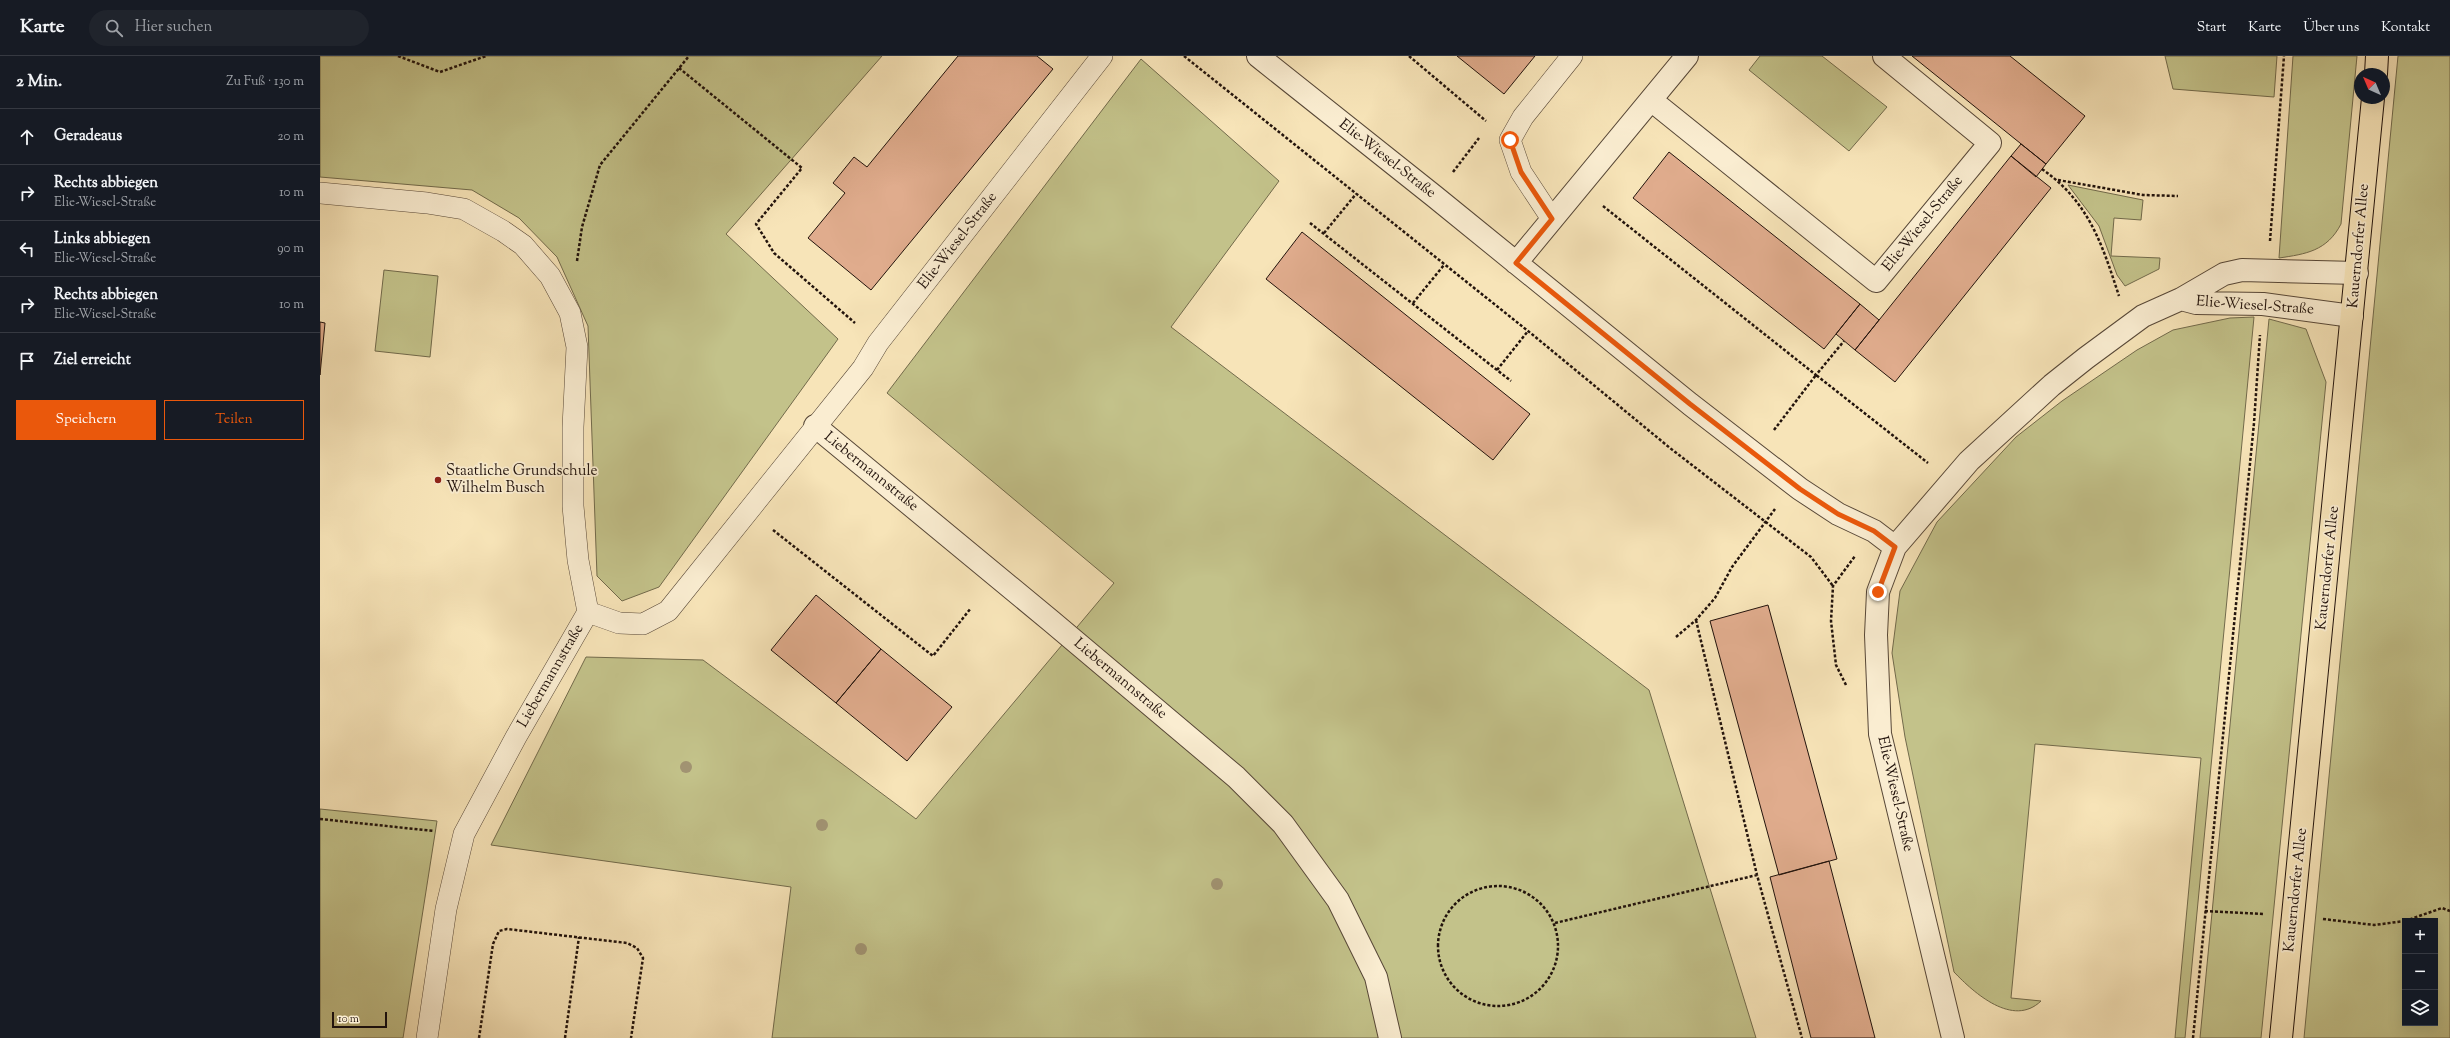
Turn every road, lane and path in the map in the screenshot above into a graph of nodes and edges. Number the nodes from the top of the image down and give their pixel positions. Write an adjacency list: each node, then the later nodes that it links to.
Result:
1 (398, 56): 2 (path)
2 (486, 56)
3 (689, 56): 13 (path)
4 (1102, 56): 41 (lane, Elie-Wiesel-Straße)
5 (1184, 56): 23 (path)
6 (1258, 56): 24 (street, Elie-Wiesel-Straße)
7 (1409, 56): 17 (path)
8 (1572, 56): 18 (lane)
9 (1687, 56): 15 (street)
10 (1884, 56): 15 (street, Elie-Wiesel-Straße)
11 (2284, 56): 32 (path)
12 (2377, 56): 14 (main road)
13 (680, 68): 31 (path); 41 (path)
14 (2376, 68)
15 (1651, 100): 21 (street)
16 (2372, 104): 33 (main road, Kauerndorfer Allee)
17 (1490, 124): 18 (path); 24 (path)
18 (1510, 140): 26 (lane)
19 (2042, 169): 20 (path)
20 (2058, 180): 25 (path); 34 (path)
21 (1580, 188): 26 (street); 43 (path)
22 (320, 194): 53 (lane)
23 (1356, 194): 28 (path); 30 (path)
24 (1434, 196): 29 (street, Elie-Wiesel-Straße)
25 (2178, 196)
26 (1552, 219): 29 (street)
27 (1310, 223): 28 (path)
28 (1324, 233): 36 (path)
29 (1516, 263): 46 (street, Elie-Wiesel-Straße)
30 (1444, 265): 36 (path); 39 (path)
31 (576, 266)
32 (2267, 270): 33 (street, Elie-Wiesel-Straße); 35 (street, Elie-Wiesel-Straße)
33 (2357, 273): 38 (main road, Kauerndorfer Allee)
34 (2119, 298)
35 (2181, 299): 37 (street, Elie-Wiesel-Straße); 50 (street, Elie-Wiesel-Straße)
36 (1413, 303): 42 (path)
37 (2263, 304): 38 (street, Elie-Wiesel-Straße); 70 (path)
38 (2352, 316): 71 (main road, Kauerndorfer Allee)
39 (1528, 331): 42 (path); 49 (path)
40 (1844, 341): 43 (path)
41 (878, 343): 45 (lane, Elie-Wiesel-Straße)
42 (1497, 370): 44 (path)
43 (1816, 376): 46 (path); 47 (path)
44 (1511, 382)
45 (815, 426): 48 (lane, Liebermannstraße); 67 (street, Liebermannstraße)
46 (1755, 454): 50 (street, Elie-Wiesel-Straße)
47 (1931, 466)
48 (747, 510): 52 (path); 53 (lane, Liebermannstraße)
49 (1765, 522): 51 (path); 54 (path)
50 (1895, 547): 69 (street, Elie-Wiesel-Straße)
51 (1833, 586)
52 (971, 608)
53 (588, 612): 57 (lane, Liebermannstraße)
54 (1696, 620): 55 (path); 58 (path)
55 (1676, 637)
56 (320, 819): 57 (path)
57 (464, 834): 63 (lane, Liebermannstraße)
58 (1757, 875): 61 (path); 68 (path)
59 (2450, 911): 60 (path)
60 (2414, 918)
61 (1555, 923): 61 (path)
62 (579, 937): 64 (path); 65 (path); 66 (path)
63 (427, 1038)
64 (479, 1038)
65 (565, 1038)
66 (632, 1038)
67 (1390, 1038)
68 (1802, 1038)
69 (1953, 1038)
70 (2193, 1038)
71 (2281, 1038)

